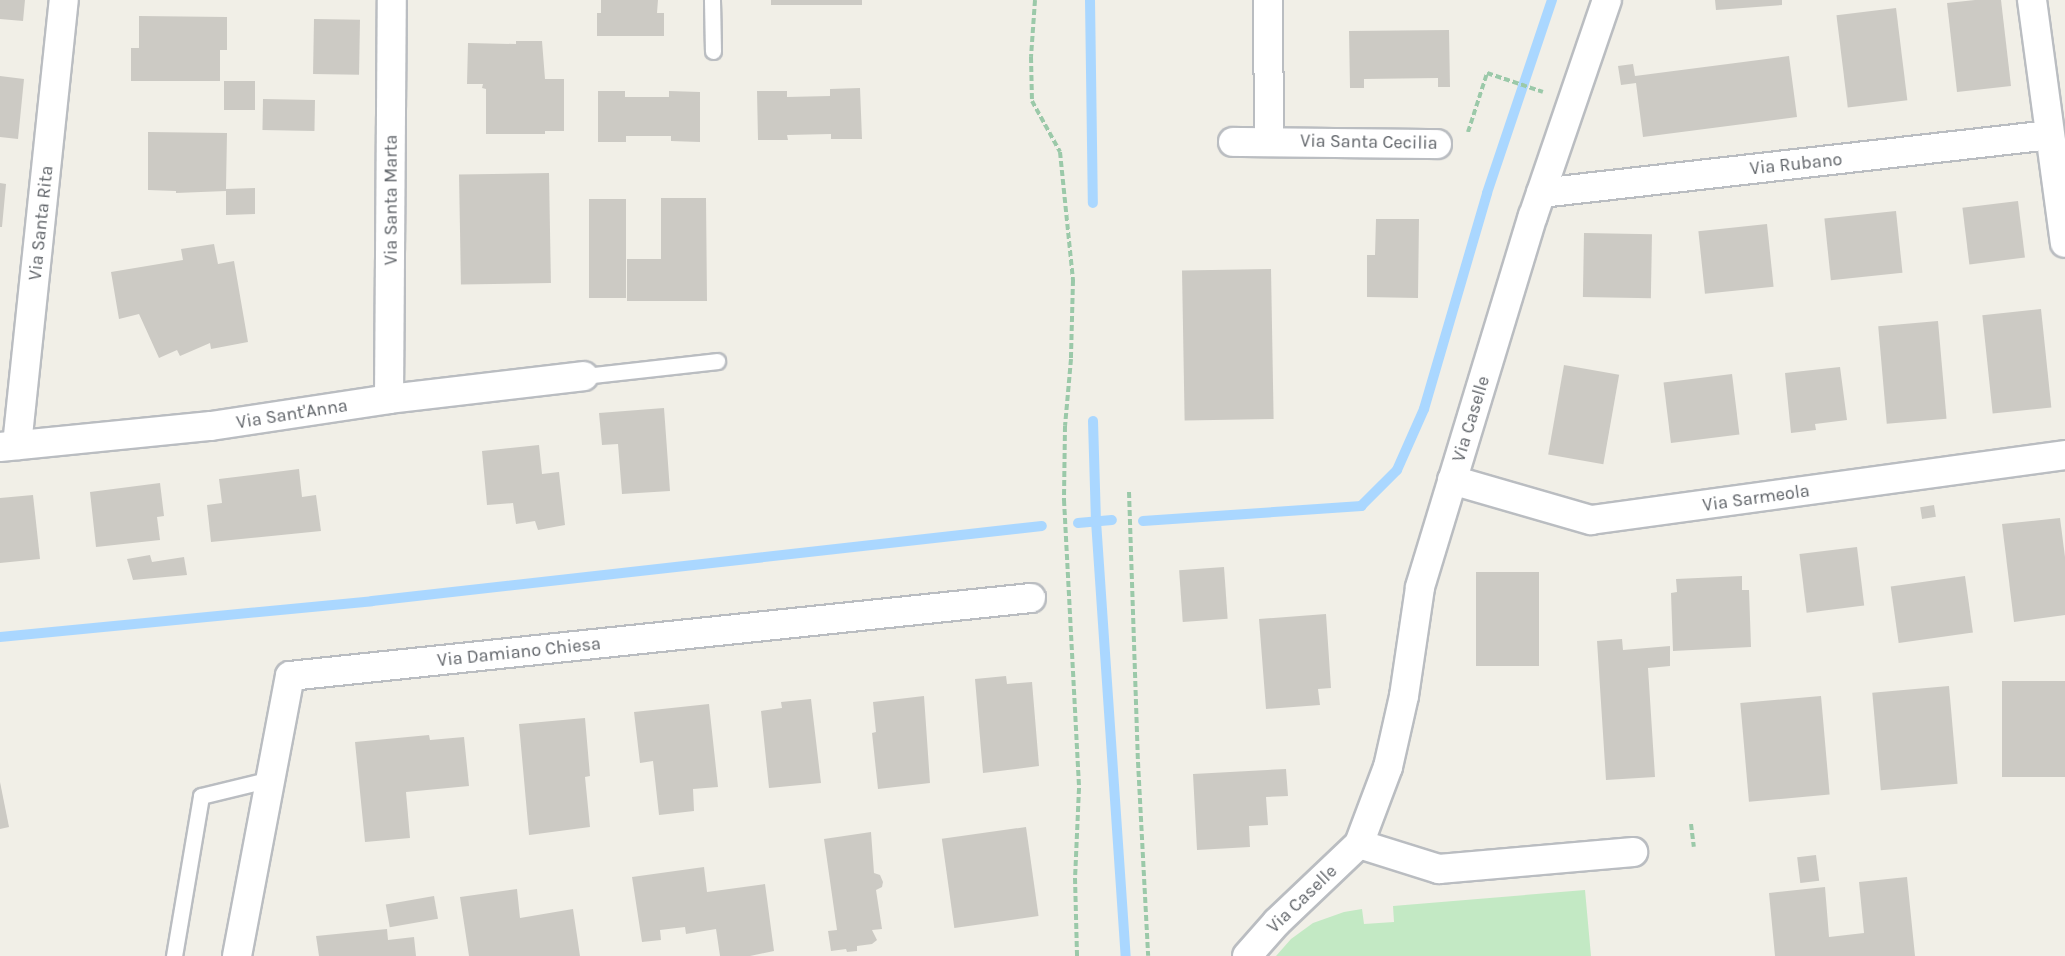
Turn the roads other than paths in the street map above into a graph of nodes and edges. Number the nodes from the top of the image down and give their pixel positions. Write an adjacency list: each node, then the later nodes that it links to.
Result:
1 (64, 0): 17 (street, Via Santa Rita)
2 (392, 0): 16 (street, Via Santa Marta)
3 (712, 0): 7 (lane)
4 (1268, 0): 9 (street)
5 (1607, 0): 12 (street, Via Caselle)
6 (2032, 0): 8 (street)
7 (713, 51)
8 (2050, 135): 12 (street, Via Rubano); 13 (street)
9 (1269, 140): 10 (street, Via Santa Cecilia); 11 (street, Via Santa Cecilia)
10 (1233, 142)
11 (1437, 144)
12 (1541, 193): 19 (street, Via Caselle)
13 (2065, 243)
14 (717, 362): 15 (lane)
15 (584, 376): 16 (street, Via Sant'Anna)
16 (389, 399): 17 (street, Via Sant'Anna)
17 (9, 446)
18 (2065, 455): 19 (street, Via Sarmeola)
19 (1452, 480): 22 (street, Via Caselle)
20 (1031, 598): 21 (street, Via Damiano Chiesa)
21 (271, 779): 24 (lane); 25 (street, Via Damiano Chiesa)
22 (1359, 844): 23 (street); 26 (street, Via Caselle)
23 (1633, 852)
24 (174, 956)
25 (237, 956)
26 (1247, 956)

